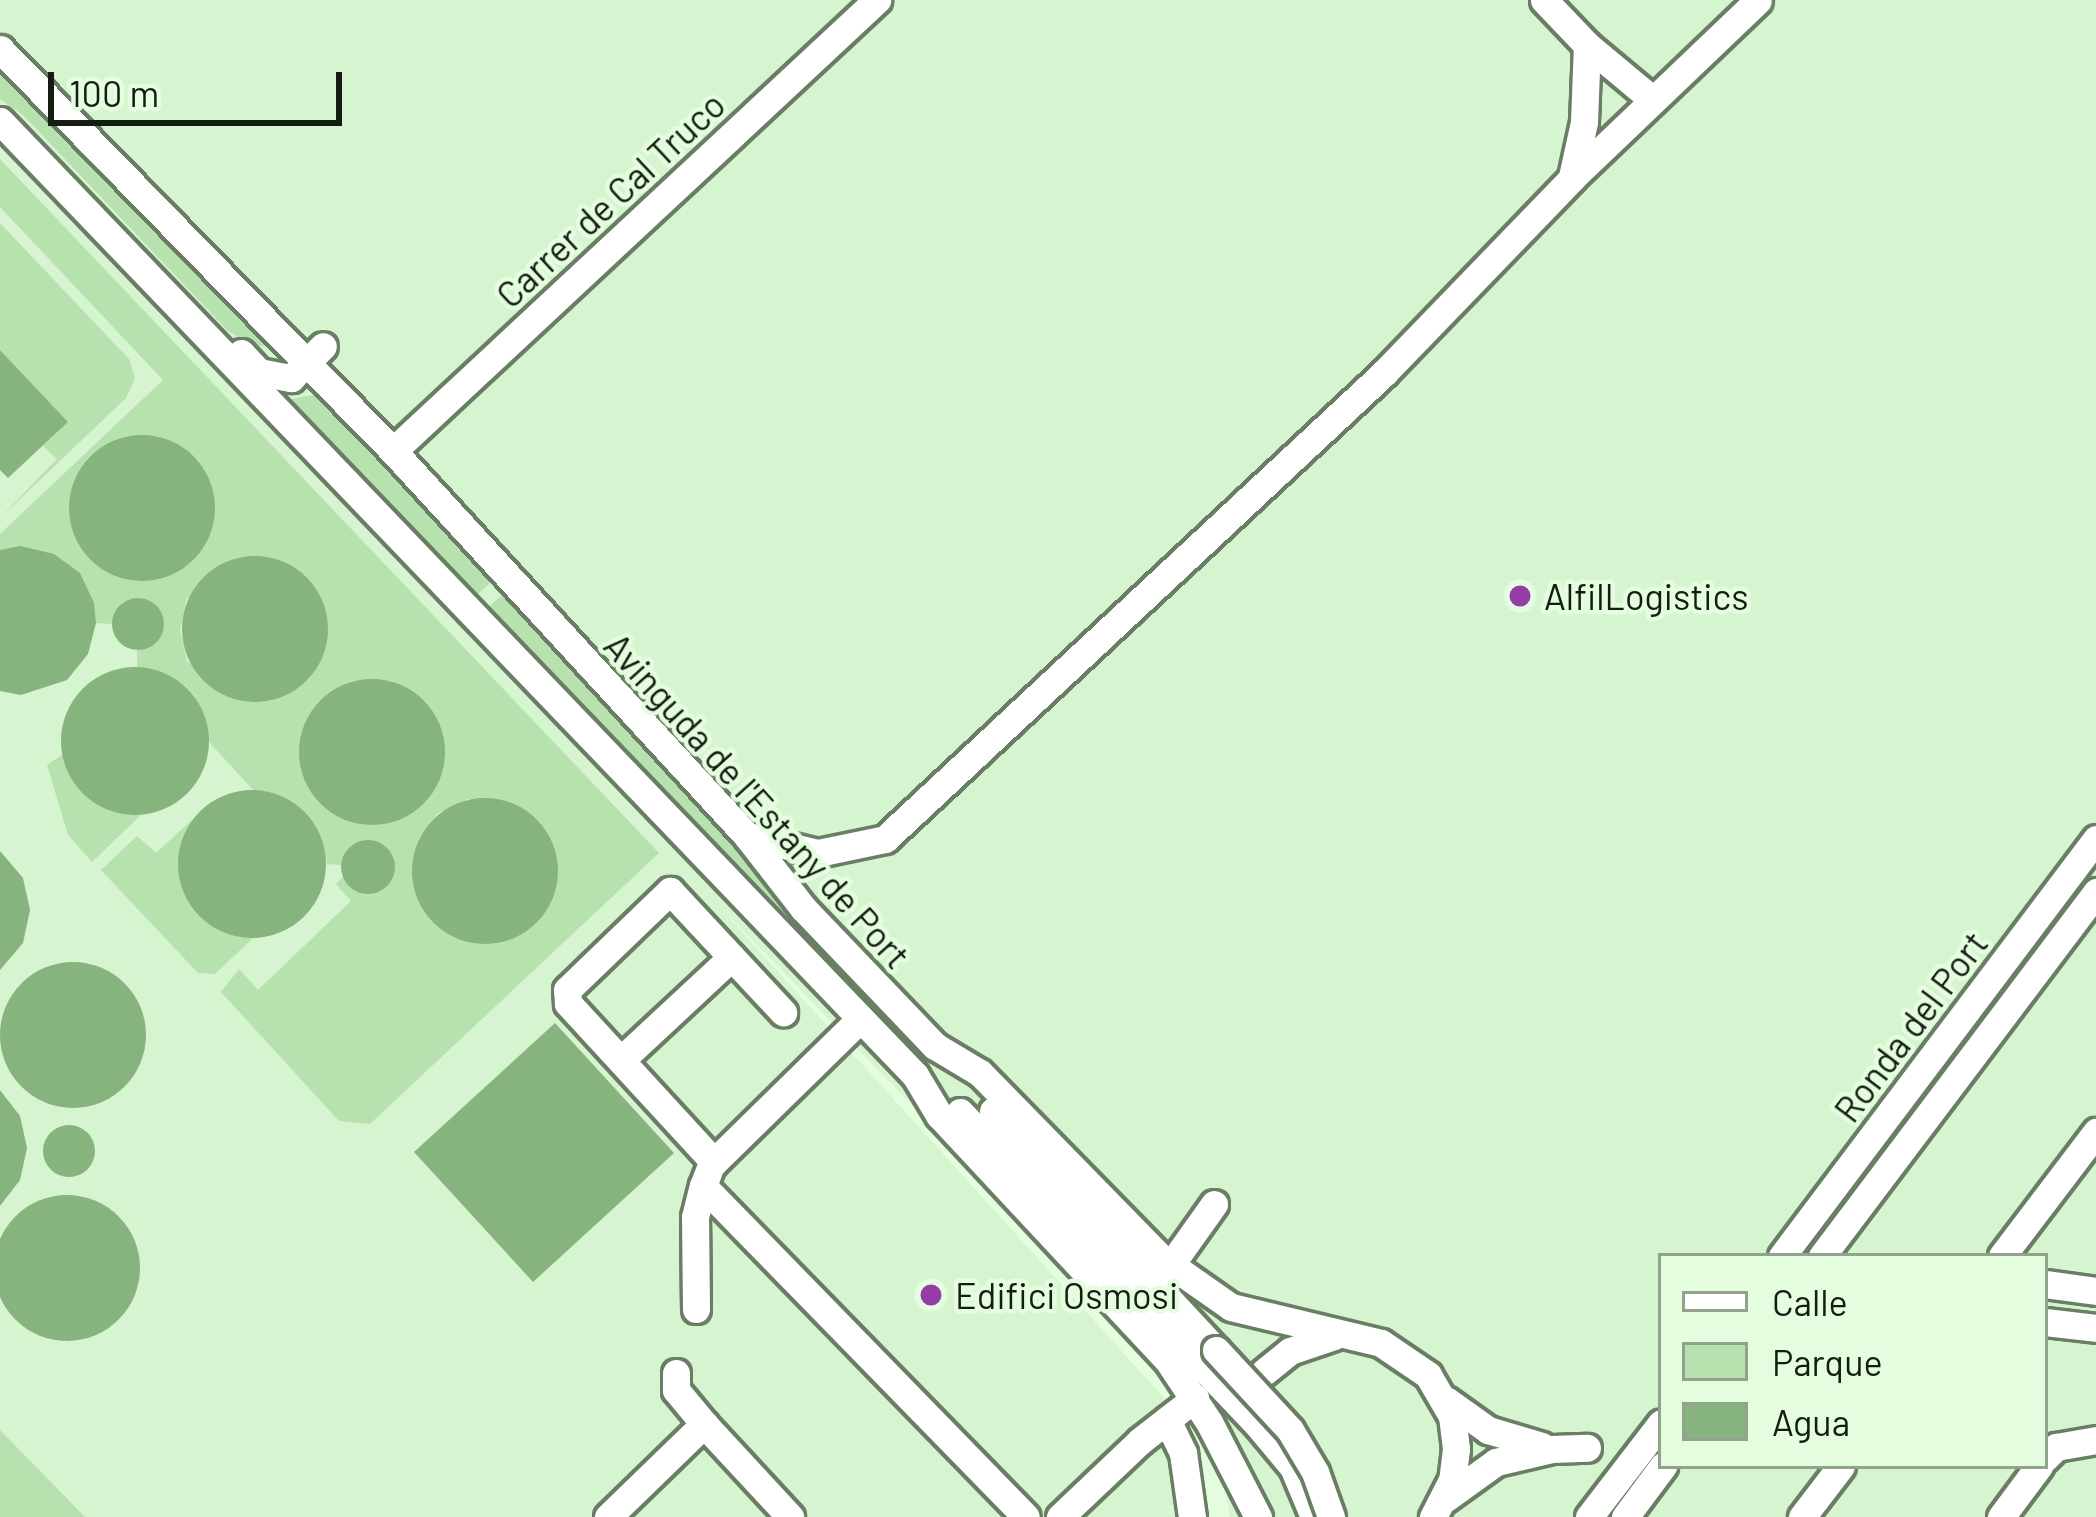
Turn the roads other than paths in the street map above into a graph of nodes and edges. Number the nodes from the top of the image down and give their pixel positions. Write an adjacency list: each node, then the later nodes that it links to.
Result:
1 (877, 0): 11 (street, Carrer de Cal Truco)
2 (1544, 0): 4 (street)
3 (1758, 0): 6 (street)
4 (1587, 45): 6 (street); 9 (street)
5 (0, 50): 10 (street, Avinguda de l'Estany de Port)
6 (1653, 100): 9 (street)
7 (0, 122): 8 (street, Avinguda de l'Estany de Port)
8 (49, 173): 10 (street); 17 (street, Avinguda de l'Estany de Port)
9 (1572, 178): 12 (street)
10 (314, 354): 11 (street, Avinguda de l'Estany de Port)
11 (393, 451): 12 (street, Avinguda de l'Estany de Port)
12 (747, 836): 18 (street, Avinguda de l'Estany de Port)
13 (2096, 839): 24 (street, Ronda del Port)
14 (2096, 892): 25 (street)
15 (732, 958): 16 (street); 19 (street); 19 (street)
16 (784, 1012)
17 (860, 1019): 20 (street, Avinguda de l'Estany de Port); 22 (street)
18 (935, 1046): 27 (street, Avinguda de l'Estany de Port); 34 (street)
19 (621, 1060): 22 (street)
20 (915, 1075): 34 (street); 37 (street, Avinguda de l'Estany de Port)
21 (2096, 1132): 26 (street)
22 (709, 1174): 30 (street); 54 (street)
23 (1214, 1204): 27 (street)
24 (1784, 1253)
25 (1824, 1253)
26 (2004, 1253)
27 (1170, 1266): 33 (street, Avinguda de l'Estany de Port)
28 (2048, 1284): 29 (street)
29 (2096, 1291)
30 (696, 1309)
31 (2048, 1322): 32 (street)
32 (2096, 1328)
33 (1356, 1335): 35 (street); 38 (street, Avinguda de l'Estany de Port)
34 (1210, 1358): 41 (street); 60 (street, bridge)
35 (1264, 1372)
36 (676, 1373): 40 (street)
37 (1195, 1398): 39 (street); 50 (street, Avinguda de l'Estany de Port)
38 (1446, 1400): 45 (street, Avinguda de l'Estany de Port); 51 (street)
39 (1167, 1420): 55 (street); 56 (street)
40 (704, 1424): 52 (street); 53 (street)
41 (1258, 1425): 58 (street); 59 (street)
42 (1658, 1427): 61 (street)
43 (2096, 1440): 46 (street)
44 (1587, 1448): 45 (street)
45 (1552, 1449): 51 (street)
46 (2048, 1455)
47 (1661, 1469): 62 (street)
48 (1839, 1469): 63 (street)
49 (2037, 1469): 64 (street)
50 (1244, 1503): 57 (street, Avinguda de l'Estany de Port)
51 (1439, 1508)
52 (608, 1517)
53 (790, 1517)
54 (1025, 1517)
55 (1060, 1517)
56 (1192, 1517)
57 (1258, 1517)
58 (1299, 1517)
59 (1314, 1517)
60 (1331, 1517)
61 (1589, 1517)
62 (1625, 1517)
63 (1802, 1517)
64 (2001, 1517)

